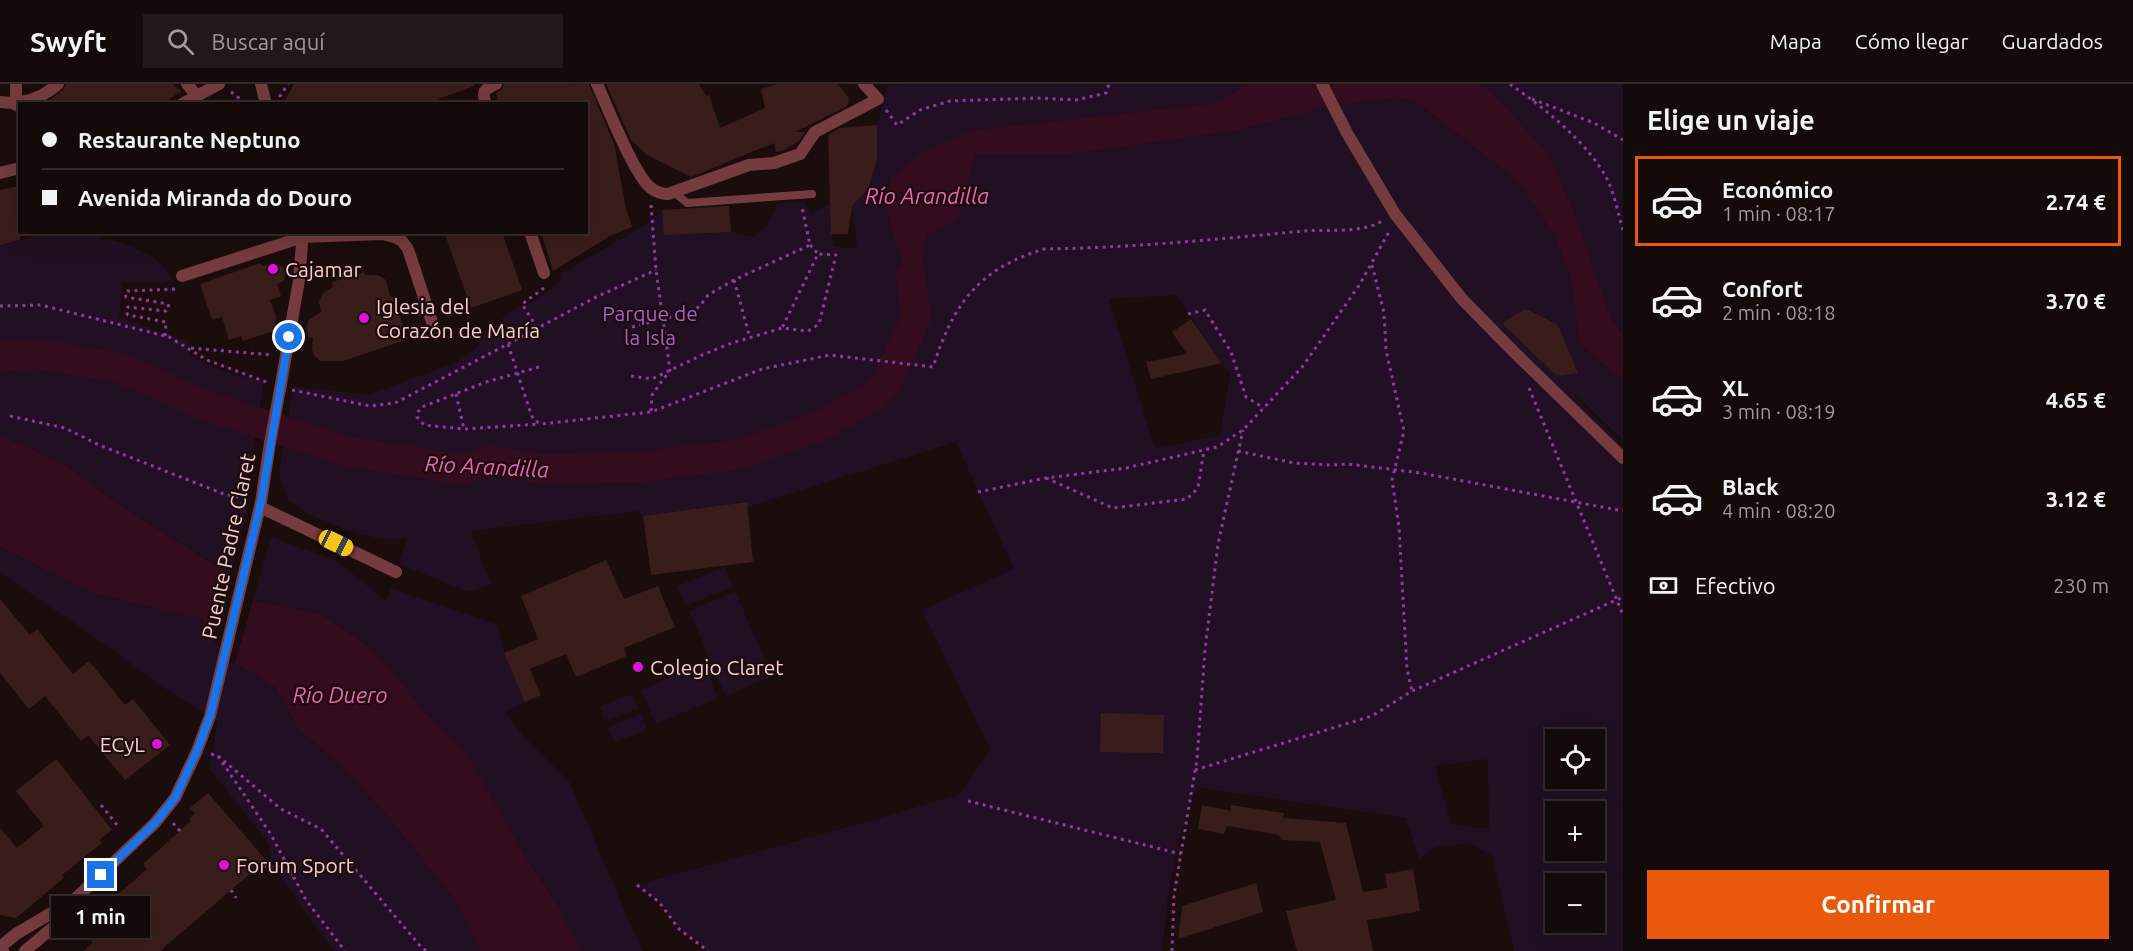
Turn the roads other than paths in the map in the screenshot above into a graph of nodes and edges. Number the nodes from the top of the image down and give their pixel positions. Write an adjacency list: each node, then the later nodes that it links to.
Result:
1 (16, 84): 16 (street)
2 (58, 84): 12 (street)
3 (187, 84): 10 (street)
4 (219, 84): 10 (street)
5 (261, 84): 14 (street)
6 (496, 84): 15 (street)
7 (597, 84): 19 (street)
8 (864, 84): 19 (street)
9 (1322, 84): 26 (street)
10 (196, 95): 13 (street)
11 (0, 102): 16 (street)
12 (24, 102)
13 (185, 102)
14 (266, 102)
15 (486, 102)
16 (16, 105)
17 (18, 168): 18 (street)
18 (0, 172)
19 (675, 193): 20 (lane)
20 (812, 194)
21 (531, 234): 23 (street)
22 (303, 235): 24 (street); 25 (street); 27 (street, Puente Padre Claret, bridge)
23 (544, 273)
24 (182, 276)
25 (432, 322)
26 (1623, 458)
27 (261, 505): 28 (street); 29 (street, Puente Padre Claret)
28 (396, 572)
29 (75, 899): 30 (street); 32 (street)
30 (0, 947): 31 (street)
31 (3, 951)
32 (25, 951)

